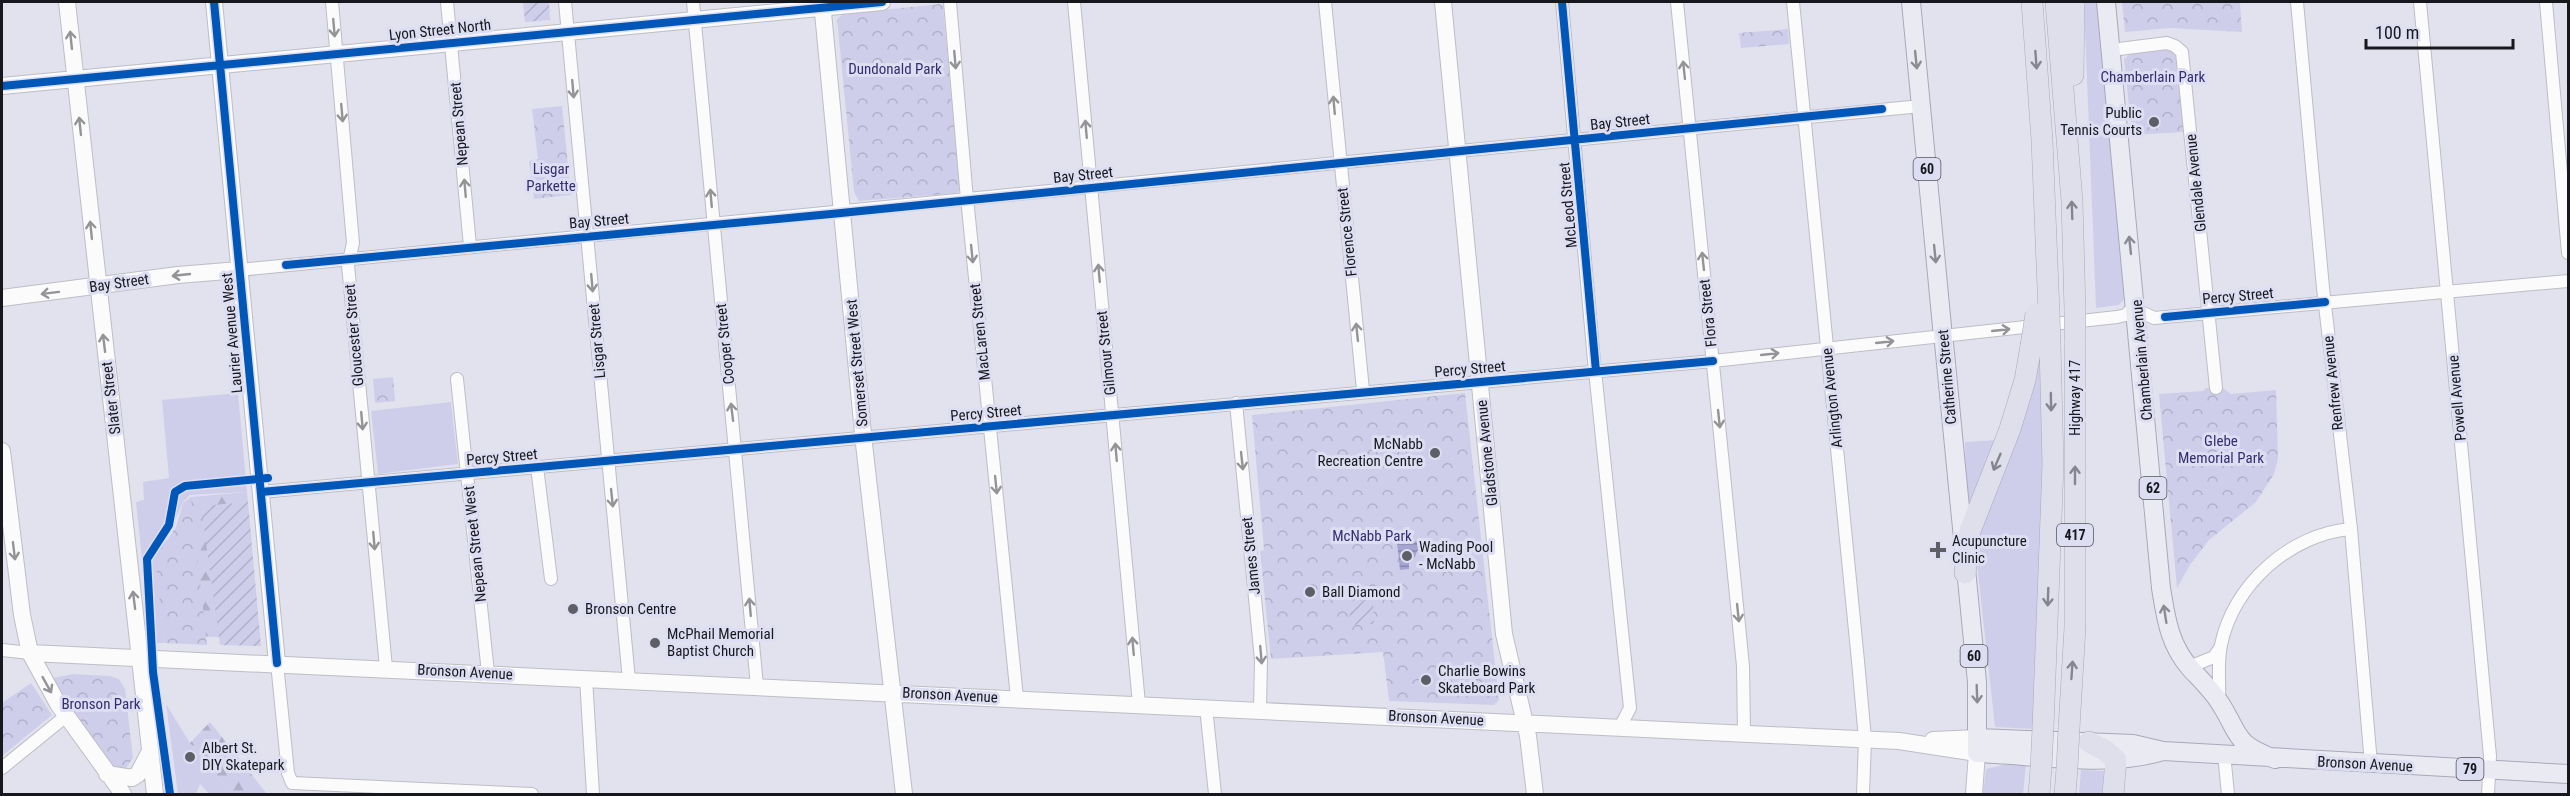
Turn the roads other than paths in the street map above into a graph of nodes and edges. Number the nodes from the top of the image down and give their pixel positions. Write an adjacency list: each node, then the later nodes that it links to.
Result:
1 (67, 2): 30 (main road, Slater Street, one-way to 1)
2 (214, 2): 29 (main road, Laurier Avenue West)
3 (332, 2): 28 (street, Gloucester Street, one-way to 28)
4 (447, 2): 26 (street, Nepean Street)
5 (565, 2): 25 (street, Lisgar Street)
6 (693, 2): 24 (street, Cooper Street)
7 (882, 2): 23 (main road, Lyon Street North)
8 (950, 2): 40 (street, MacLaren Street, one-way to 40)
9 (1074, 2): 39 (street, Gilmour Street, one-way to 9)
10 (1325, 2): 38 (street, Florence Street, one-way to 10)
11 (1443, 2): 37 (main road, Gladstone Avenue)
12 (1562, 2): 36 (street, McLeod Street)
13 (1677, 2): 34 (street, Flora Street, one-way to 13)
14 (1793, 2): 33 (street, Arlington Avenue)
15 (1911, 2): 32 (main road, Catherine Street / 60, one-way to 32)
16 (2032, 2): 56 (highway, 417, one-way to 56, bridge)
17 (2056, 2): 35 (highway, Highway 417 / 417)
18 (2074, 2): 35 (highway)
19 (2106, 2): 27 (main road, Chamberlain Avenue / 62)
20 (2297, 2): 52 (street, Renfrew Avenue)
21 (2420, 2): 50 (street, Powell Avenue)
22 (2546, 2): 45 (street)
23 (822, 4): 24 (main road, Lyon Street North); 41 (main road, Somerset Street West)
24 (695, 20): 25 (main road, Lyon Street North); 42 (street, Cooper Street, one-way to 24)
25 (568, 31): 26 (main road, Lyon Street North); 43 (street, Lisgar Street, one-way to 43)
26 (451, 42): 28 (main road, Lyon Street North); 44 (street, Nepean Street, one-way to 26)
27 (2111, 50): 53 (street, Glendale Avenue); 54 (main road, Chamberlain Avenue / 62, one-way to 27)
28 (337, 54): 29 (main road, Lyon Street North); 46 (street, Gloucester Street, one-way to 46)
29 (220, 65): 30 (main road, Lyon Street North); 47 (main road, Laurier Avenue West)
30 (75, 78): 31 (main road, Lyon Street North); 49 (main road, Slater Street, one-way to 30)
31 (2, 86)
32 (1921, 106): 33 (street, Bay Street); 55 (main road, Catherine Street / 60, one-way to 55)
33 (1804, 117): 34 (street, Bay Street); 57 (street, Arlington Avenue)
34 (1690, 128): 36 (street, Bay Street); 58 (street, Flora Street, one-way to 34)
35 (2068, 138): 122 (highway, Highway 417 / 417, one-way to 35, bridge)
36 (1575, 140): 37 (street, Bay Street); 59 (street, McLeod Street)
37 (1457, 150): 38 (street, Bay Street); 61 (main road, Gladstone Avenue)
38 (1340, 163): 39 (street, Bay Street); 63 (street, Florence Street, one-way to 38)
39 (1091, 187): 40 (street, Bay Street); 65 (street, Gilmour Street, one-way to 39)
40 (967, 200): 41 (street, Bay Street); 66 (street, MacLaren Street, one-way to 66)
41 (843, 212): 42 (street, Bay Street); 67 (main road, Somerset Street West)
42 (714, 224): 43 (street, Bay Street); 68 (street, Cooper Street, one-way to 42)
43 (587, 236): 44 (street, Bay Street); 70 (street, Lisgar Street, one-way to 70)
44 (470, 246): 46 (street, Bay Street)
45 (2568, 253)
46 (349, 258): 47 (street, Bay Street); 73 (street, Gloucester Street, one-way to 73)
47 (239, 270): 49 (main road, Bay Street, one-way to 49); 74 (main road, Laurier Avenue West)
48 (2568, 281): 50 (street, Percy Street)
49 (98, 286): 51 (main road, Bay Street, one-way to 51); 81 (main road, Slater Street, one-way to 49)
50 (2448, 291): 52 (street, Percy Street); 109 (street, Powell Avenue)
51 (2, 298)
52 (2325, 302): 53 (street, Percy Street); 75 (street, Renfrew Avenue)
53 (2208, 312): 54 (street, Percy Street); 62 (street, Glendale Avenue)
54 (2137, 313): 55 (street, Percy Street, one-way to 54); 83 (main road, Chamberlain Avenue / 62, one-way to 54)
55 (1944, 340): 57 (street, Percy Street, one-way to 55); 76 (main road, Catherine Street / 60)
56 (2040, 345): 76 (highway, one-way to 76); 121 (highway, 417, one-way to 121, bridge)
57 (1827, 348): 58 (street, Percy Street, one-way to 57); 99 (street, Arlington Avenue)
58 (1713, 361): 59 (street, Percy Street); 98 (street, Flora Street, one-way to 98)
59 (1596, 371): 61 (street, Percy Street); 97 (street, McLeod Street)
60 (457, 379): 72 (street, Nepean Street West)
61 (1480, 382): 63 (street, Percy Street); 96 (main road, Gladstone Avenue)
62 (2216, 388)
63 (1363, 390): 64 (street, Percy Street)
64 (1236, 403): 65 (street, Percy Street); 94 (street, James Street, one-way to 94)
65 (1112, 415): 66 (street, Percy Street); 92 (street, Gilmour Street, one-way to 65)
66 (990, 426): 67 (street, Percy Street); 90 (street, MacLaren Street, one-way to 90)
67 (864, 438): 68 (street, Percy Street); 89 (main road, Somerset Street West)
68 (736, 449): 70 (street, Percy Street); 88 (street, Cooper Street, one-way to 68)
69 (2, 451): 80 (main road, one-way to 80)
70 (608, 461): 71 (street, Percy Street); 87 (street, Lisgar Street, one-way to 87)
71 (537, 467): 72 (street, Percy Street); 77 (street)
72 (468, 474): 73 (street, Percy Street); 85 (street, Nepean Street West)
73 (368, 483): 74 (street, Percy Street); 84 (street, Gloucester Street, one-way to 84)
74 (261, 492): 82 (main road, Laurier Avenue West)
75 (2351, 529): 78 (street); 107 (street, Renfrew Avenue)
76 (1965, 573): 101 (main road, Catherine Street / 60, one-way to 101)
77 (550, 579)
78 (2220, 648): 83 (street); 91 (street)
79 (2, 650): 80 (street, Bronson Avenue)
80 (30, 652): 81 (main road, Bronson Avenue / 79); 95 (main road, one-way to 95)
81 (141, 658): 82 (main road, Bronson Avenue / 79); 103 (main road, Slater Street)
82 (277, 663): 84 (main road, Bronson Avenue / 79); 114 (street, Laurier Avenue West)
83 (2189, 667): 91 (main road, Chamberlain Avenue / 62)
84 (386, 668): 85 (main road, Bronson Avenue / 79)
85 (488, 673): 86 (main road, Bronson Avenue / 79)
86 (586, 678): 87 (main road, Bronson Avenue / 79); 115 (street)
87 (629, 680): 88 (main road, Bronson Avenue / 79)
88 (757, 686): 89 (main road, Bronson Avenue / 79)
89 (891, 692): 90 (main road, Bronson Avenue / 79); 116 (main road, Somerset Street West)
90 (1017, 699): 92 (main road, Bronson Avenue / 79)
91 (2219, 701): 104 (main road); 105 (main road, Chamberlain Avenue)
92 (1139, 704): 93 (main road, Bronson Avenue / 79)
93 (1206, 707): 94 (main road, Bronson Avenue / 79); 117 (street)
94 (1260, 710): 96 (main road, Bronson Avenue / 79)
95 (66, 716): 108 (street); 110 (main road)
96 (1525, 723): 97 (main road, Bronson Avenue / 79); 118 (main road, Gladstone Avenue)
97 (1620, 727): 98 (main road, Bronson Avenue / 79)
98 (1744, 733): 99 (main road, Bronson Avenue / 79)
99 (1865, 739): 101 (main road, Bronson Avenue / 79); 119 (street, Arlington Avenue)
100 (2089, 742): 101 (main road, Bronson Avenue / 79); 102 (main road, Bronson Avenue / 79); 106 (highway)
101 (1978, 746): 106 (main road, Bronson Avenue / 79); 120 (main road)
102 (2163, 752): 104 (main road, Bronson Avenue / 79); 106 (main road, Bronson Avenue / 79)
103 (149, 753): 110 (main road); 113 (main road, Slater Street)
104 (2224, 754): 105 (main road, Bronson Avenue / 79); 124 (street)
105 (2275, 759): 107 (main road, Bronson Avenue / 79)
106 (2116, 760): 123 (highway)
107 (2372, 764): 109 (main road, Bronson Avenue / 79)
108 (2, 768)
109 (2489, 770): 111 (main road, Bronson Avenue / 79); 125 (street, Powell Avenue)
110 (107, 774): 112 (main road)
111 (2568, 774)
112 (123, 795)
113 (155, 795)
114 (531, 795)
115 (593, 795)
116 (904, 795)
117 (1215, 795)
118 (1535, 795)
119 (1863, 795)
120 (1974, 795)
121 (2039, 795)
122 (2065, 795)
123 (2113, 795)
124 (2228, 795)
125 (2488, 795)

